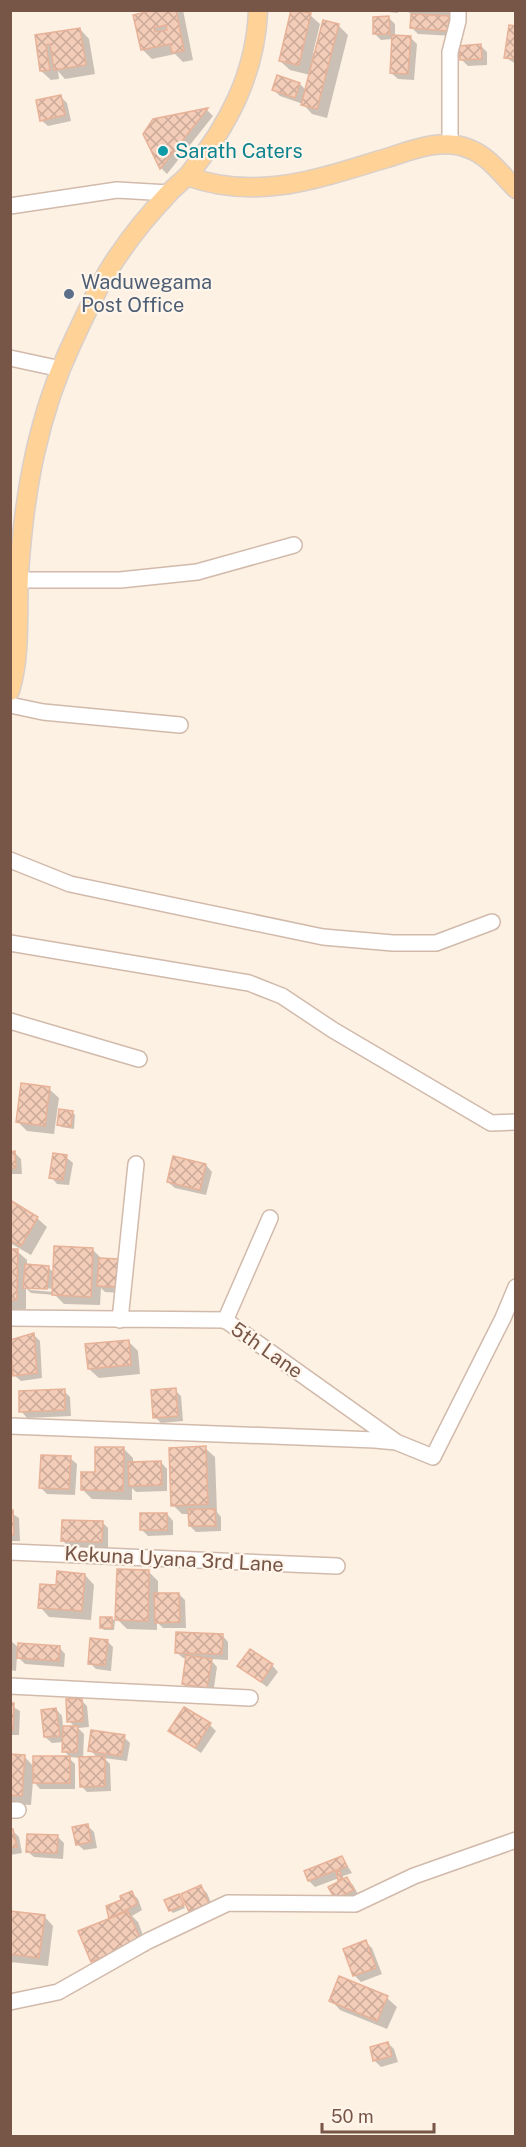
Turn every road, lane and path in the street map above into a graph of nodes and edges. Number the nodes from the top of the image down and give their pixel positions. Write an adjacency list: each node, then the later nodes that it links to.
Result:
1 (258, 10): 4 (main road)
2 (458, 10): 3 (street)
3 (450, 143): 4 (main road); 5 (main road)
4 (187, 176): 6 (main road)
5 (516, 189)
6 (169, 193): 7 (street); 9 (main road)
7 (10, 206)
8 (10, 358): 9 (street)
9 (61, 369): 11 (main road)
10 (294, 544): 11 (street)
11 (19, 580): 12 (main road)
12 (14, 600): 13 (main road)
13 (10, 691)
14 (10, 705): 15 (street)
15 (180, 725)
16 (10, 860): 17 (street)
17 (492, 922)
18 (10, 943): 21 (street)
19 (10, 1021): 20 (street)
20 (139, 1059)
21 (516, 1122)
22 (136, 1164): 26 (street)
23 (270, 1218): 27 (street)
24 (516, 1287): 29 (street)
25 (10, 1318): 26 (street, 5th Lane)
26 (120, 1320): 27 (street, 5th Lane)
27 (225, 1321): 29 (street, 5th Lane)
28 (10, 1426): 29 (street)
29 (396, 1442)
30 (10, 1552): 31 (street, Kekuna Uyana 3rd Lane)
31 (337, 1566)
32 (10, 1686): 33 (street)
33 (250, 1698)
34 (516, 1840): 35 (street)
35 (10, 2002)

